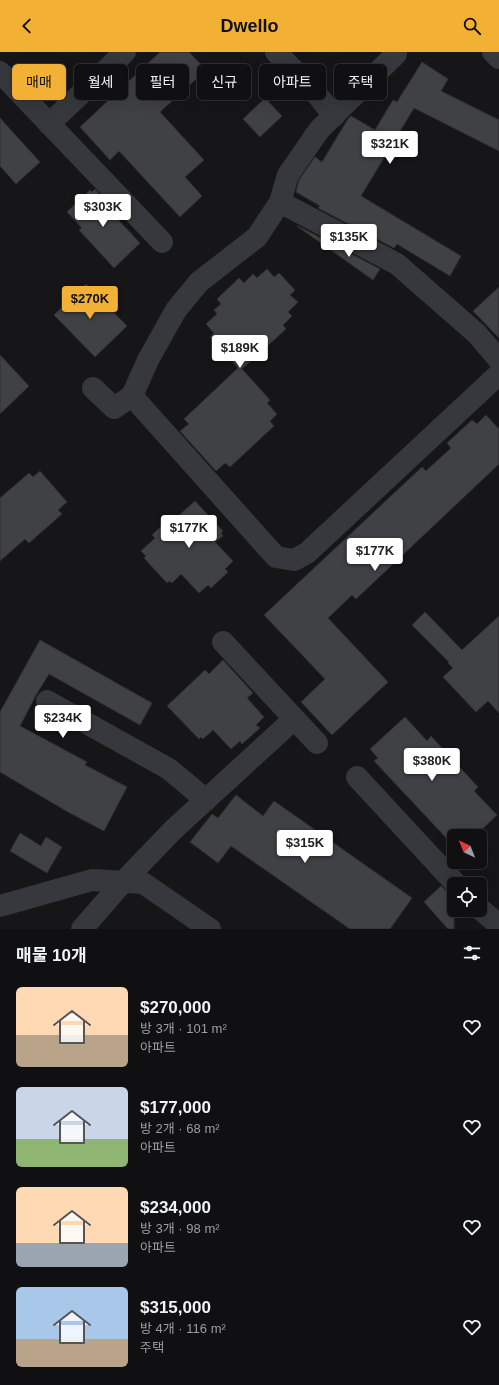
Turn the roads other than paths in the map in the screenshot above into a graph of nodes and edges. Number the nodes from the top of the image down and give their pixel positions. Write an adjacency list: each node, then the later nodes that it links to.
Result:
1 (125, 52): 8 (street)
2 (276, 52): 7 (street)
3 (493, 52): 5 (street)
4 (396, 54): 7 (street)
5 (499, 58)
6 (0, 72): 8 (street)
7 (334, 116): 9 (street)
8 (49, 124): 10 (street)
9 (280, 202): 11 (street); 14 (street)
10 (162, 242)
11 (499, 360)
12 (499, 374): 14 (street)
13 (92, 388): 14 (street)
14 (132, 396)
15 (223, 642): 17 (street)
16 (47, 701): 20 (street)
17 (294, 719): 18 (street); 20 (street)
18 (317, 743)
19 (358, 777): 21 (street)
20 (206, 800): 22 (street)
21 (450, 877)
22 (123, 882): 23 (street); 26 (street); 27 (street)
23 (0, 906)
24 (487, 916): 25 (street)
25 (499, 925)
26 (82, 929)
27 (210, 929)

